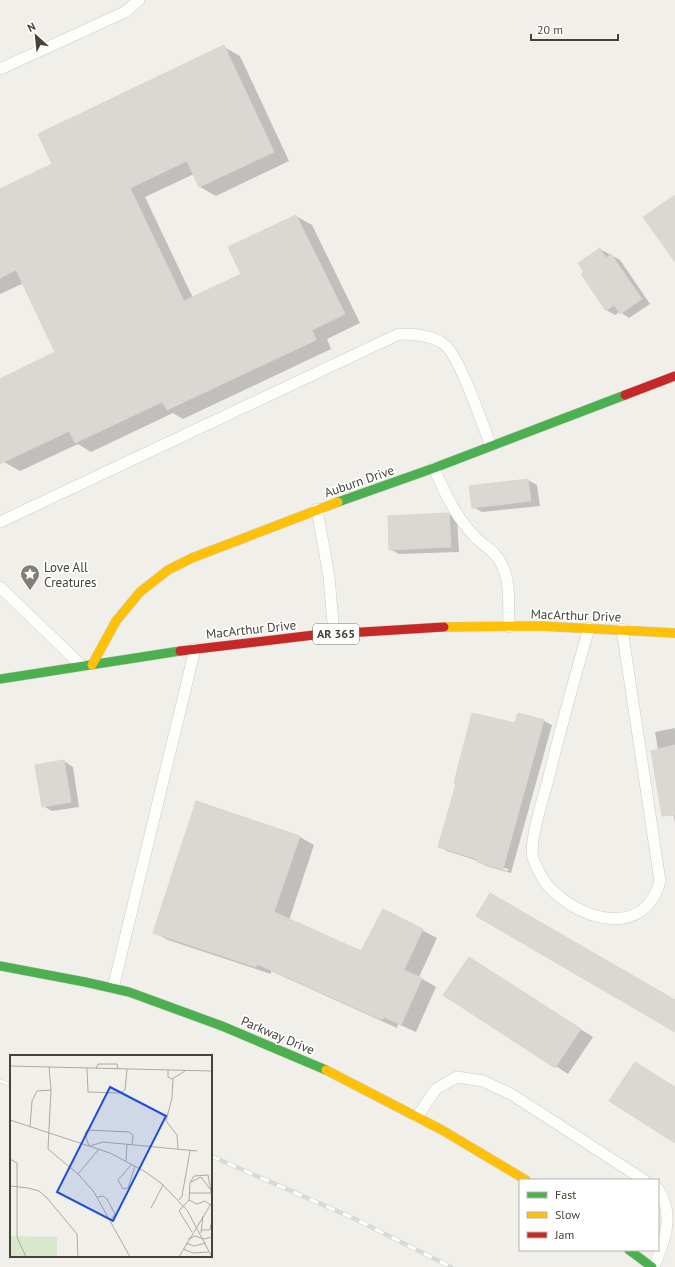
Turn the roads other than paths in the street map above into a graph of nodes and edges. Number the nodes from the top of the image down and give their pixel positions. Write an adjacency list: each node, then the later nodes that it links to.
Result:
1 (138, 0): 2 (lane)
2 (0, 69)
3 (675, 376): 4 (street, Auburn Drive)
4 (491, 446): 5 (street, Auburn Drive); 7 (lane)
5 (434, 468): 6 (street, Auburn Drive); 9 (lane)
6 (317, 510): 13 (lane); 15 (street, Auburn Drive)
7 (0, 522)
8 (0, 588): 15 (lane)
9 (509, 627): 10 (street, MacArthur Drive / AR 365); 13 (street, MacArthur Drive / AR 365)
10 (589, 628): 11 (street, MacArthur Drive / AR 365); 11 (lane)
11 (622, 629): 12 (street, MacArthur Drive / AR 365)
12 (675, 633)
13 (334, 634): 14 (street, MacArthur Drive / AR 365)
14 (194, 649): 15 (street, MacArthur Drive / AR 365); 18 (lane)
15 (87, 665): 16 (street, MacArthur Drive / AR 365)
16 (0, 679)
17 (0, 966): 18 (street, Parkway Drive)
18 (114, 988): 19 (street, Parkway Drive)
19 (417, 1117): 20 (street, Parkway Drive); 21 (lane)
20 (524, 1179)
21 (642, 1179)
22 (659, 1191): 24 (lane)
23 (630, 1251): 24 (street)
24 (653, 1267)

